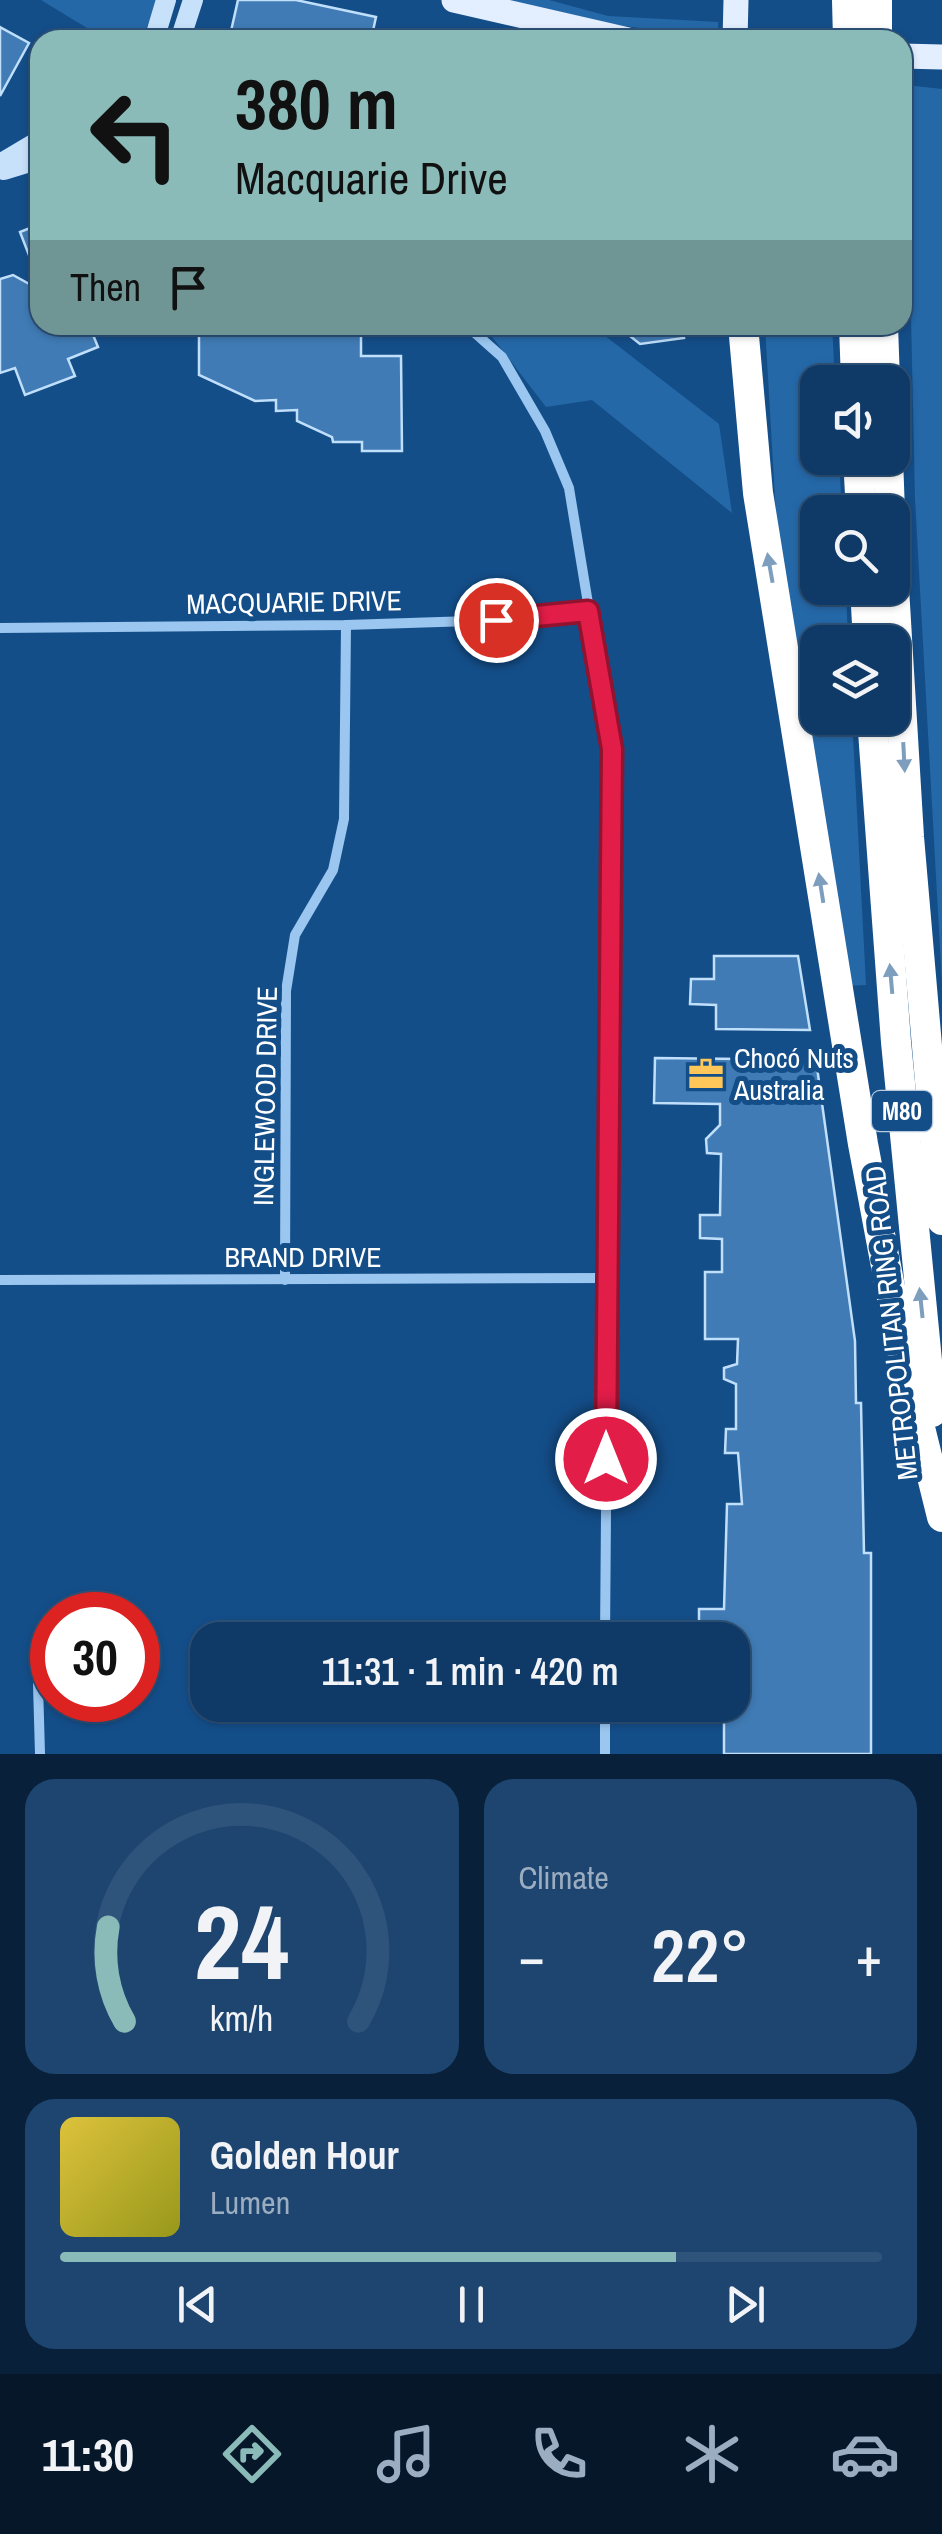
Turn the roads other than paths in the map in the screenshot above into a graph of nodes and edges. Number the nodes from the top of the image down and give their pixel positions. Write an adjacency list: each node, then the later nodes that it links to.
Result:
1 (166, 0): 7 (main road)
2 (193, 0): 8 (main road)
3 (454, 0): 9 (main road)
4 (736, 0): 10 (main road)
5 (847, 0): 11 (highway)
6 (877, 0): 12 (highway)
7 (157, 30)
8 (183, 30)
9 (584, 30)
10 (736, 30)
11 (848, 30)
12 (877, 30)
13 (912, 56): 14 (main road)
14 (942, 56)
15 (30, 147): 17 (main road)
16 (30, 160): 17 (main road)
17 (0, 167)
18 (477, 335): 25 (street)
19 (745, 335): 34 (highway, one-way to 19)
20 (854, 335): 22 (highway)
21 (883, 335): 23 (highway)
22 (855, 365)
23 (884, 365)
24 (895, 605): 29 (highway, M80, one-way to 29)
25 (588, 611): 26 (street, MACQUARIE DRIVE); 30 (street)
26 (346, 625): 27 (street, MACQUARIE DRIVE); 32 (street, INGLEWOOD DRIVE)
27 (0, 628)
28 (873, 735): 33 (highway, METROPOLITAN RING ROAD / M80, one-way to 28)
29 (942, 1220)
30 (607, 1278): 32 (street, BRAND DRIVE); 35 (street)
31 (0, 1280): 32 (street, BRAND DRIVE)
32 (285, 1280)
33 (942, 1504)
34 (942, 1517)
35 (605, 1622)
36 (39, 1722): 38 (street)
37 (605, 1722): 39 (street)
38 (40, 1754)
39 (605, 1754)

